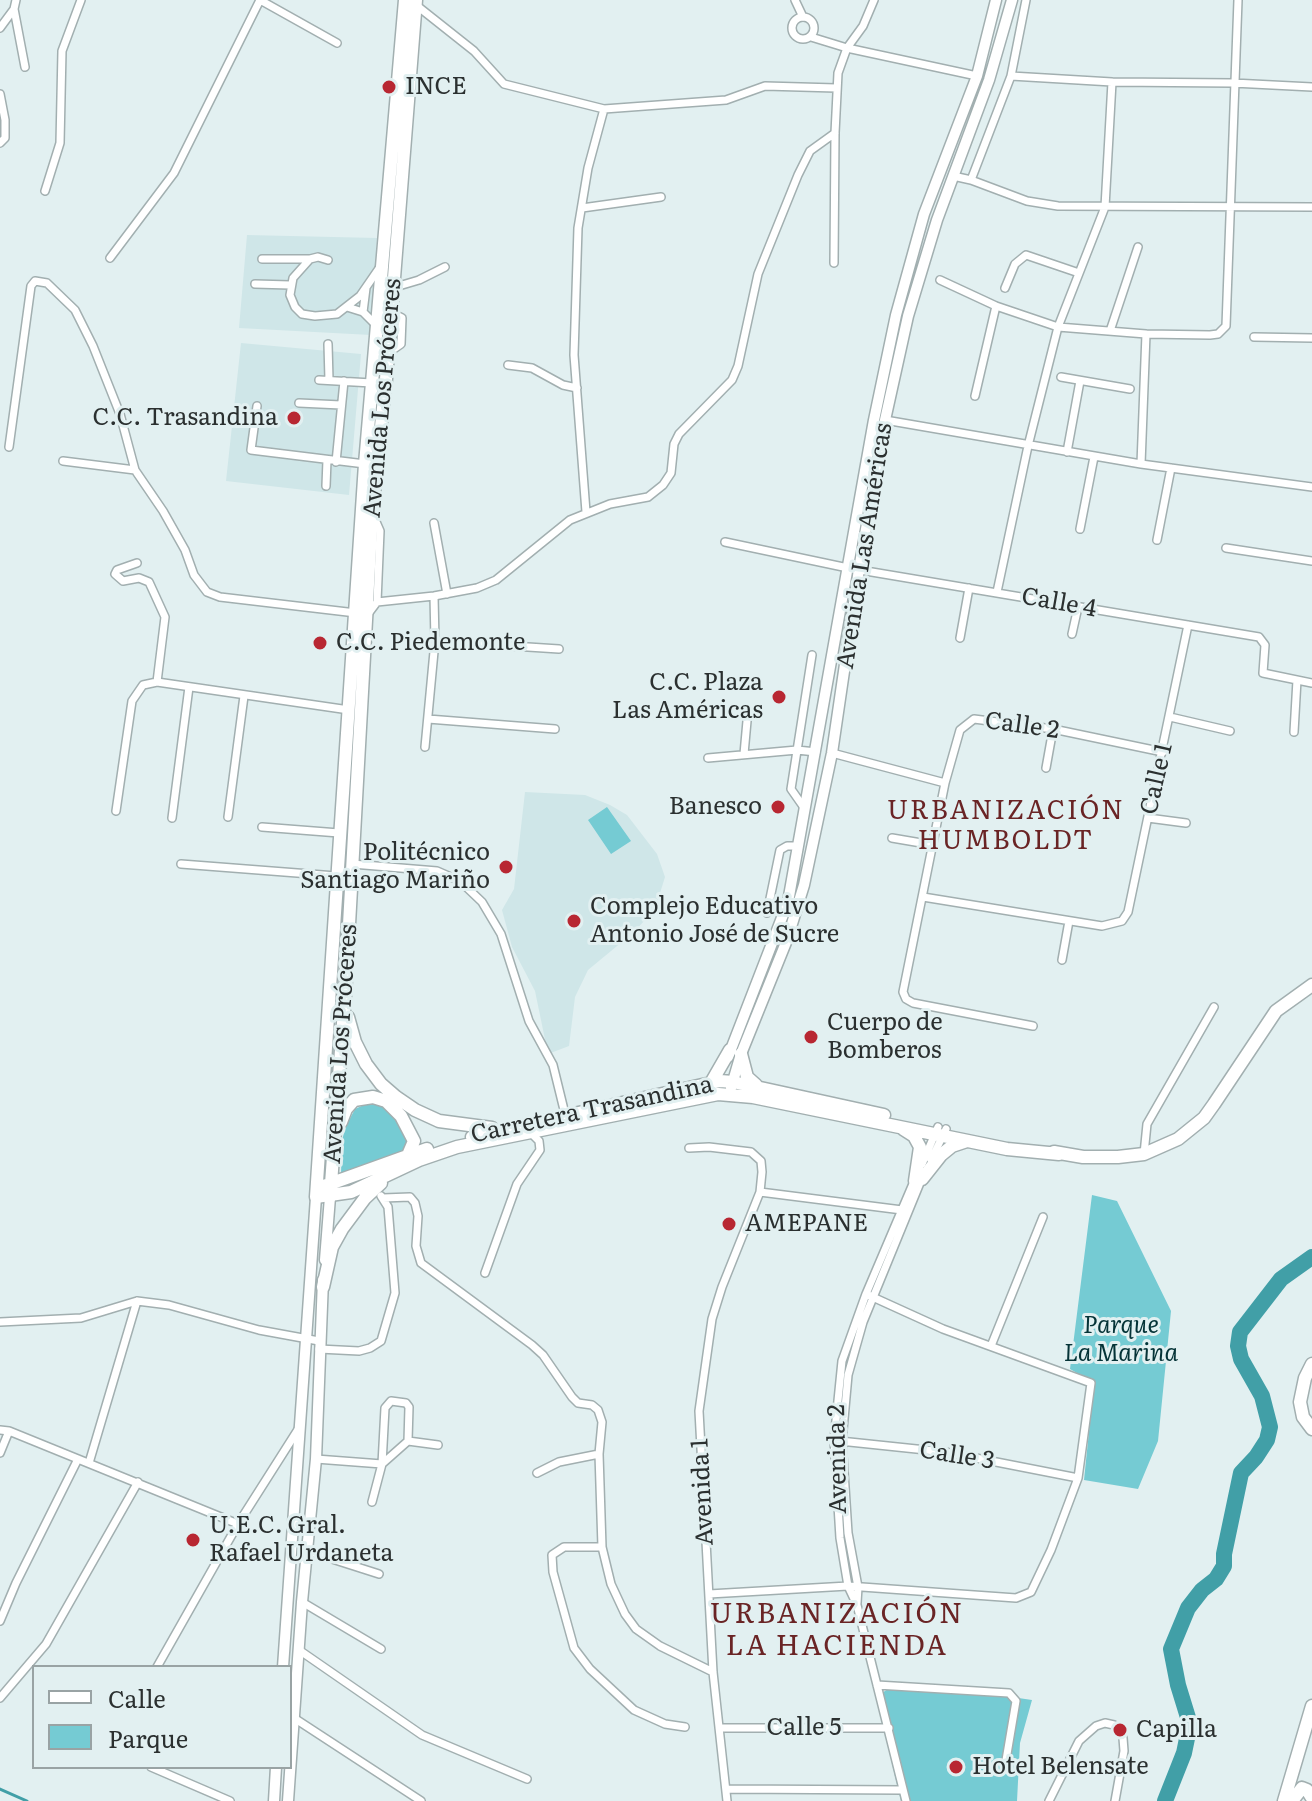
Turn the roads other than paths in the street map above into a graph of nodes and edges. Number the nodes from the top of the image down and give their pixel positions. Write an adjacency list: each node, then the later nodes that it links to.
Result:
1 (81, 0): 29 (street)
2 (260, 0): 14 (street); 36 (street)
3 (795, 0): 11 (street)
4 (874, 0): 15 (street)
5 (996, 0): 17 (street, Avenida Las Américas)
6 (1012, 0): 27 (street, Avenida Las Américas)
7 (1026, 0): 18 (street)
8 (1238, 0): 20 (street)
9 (412, 2): 24 (street); 40 (highway, Avenida Los Próceres); 48 (highway, Avenida Los Próceres)
10 (15, 4): 12 (street); 16 (street)
11 (803, 17): 13 (street); 13 (street)
12 (0, 28)
13 (811, 37): 15 (street)
14 (337, 43)
15 (847, 48): 17 (street); 22 (street)
16 (25, 67)
17 (977, 76): 96 (street, Avenida Las Américas)
18 (1011, 76): 19 (street); 28 (street)
19 (1112, 82): 20 (street); 32 (street)
20 (1233, 83): 21 (street); 31 (street)
21 (1312, 87)
22 (836, 88): 24 (street); 25 (street)
23 (0, 94): 26 (street)
24 (604, 109): 34 (street)
25 (835, 133): 41 (street); 87 (street)
26 (0, 143)
27 (953, 176): 28 (street); 73 (street, Avenida Las Américas)
28 (971, 180): 32 (street)
29 (45, 191)
30 (661, 197): 34 (street)
31 (1231, 206): 32 (street); 33 (street); 56 (street)
32 (1105, 207): 43 (street)
33 (1312, 207)
34 (582, 208): 67 (street)
35 (1138, 247): 55 (street)
36 (110, 258)
37 (262, 259): 38 (street)
38 (310, 259): 39 (street); 46 (street)
39 (328, 260)
40 (384, 262): 47 (street); 53 (highway, Avenida Los Próceres)
41 (834, 263)
42 (445, 267): 48 (street)
43 (1079, 273): 49 (street); 54 (street)
44 (940, 280): 50 (street)
45 (255, 284): 46 (street)
46 (290, 285): 51 (street)
47 (367, 286): 51 (street); 52 (street)
48 (392, 288): 88 (highway, Avenida Los Próceres)
49 (1005, 288)
50 (996, 306): 54 (street); 69 (street)
51 (347, 307): 52 (street)
52 (363, 312): 53 (street)
53 (377, 326): 66 (highway, Avenida Los Próceres)
54 (1058, 327): 55 (street); 74 (street)
55 (1110, 331): 56 (street)
56 (1146, 334): 82 (street)
57 (1254, 337): 58 (street)
58 (1312, 338)
59 (328, 344): 63 (street)
60 (508, 365): 67 (street)
61 (1061, 377): 65 (street)
62 (319, 380): 63 (street)
63 (329, 380): 64 (street)
64 (344, 381): 66 (street); 71 (street)
65 (1080, 381): 68 (street); 76 (street)
66 (372, 383): 81 (highway, Avenida Los Próceres)
67 (577, 388): 87 (street)
68 (1130, 389)
69 (975, 396)
70 (299, 403): 71 (street)
71 (341, 405): 80 (street)
72 (257, 406): 78 (street)
73 (885, 420): 74 (street); 96 (street, Avenida Las Américas)
74 (1028, 446): 76 (street); 98 (street)
75 (9, 447): 84 (street)
76 (1067, 452): 77 (street)
77 (1094, 457): 82 (street); 90 (street)
78 (327, 460): 80 (street); 85 (street)
79 (63, 461): 84 (street)
80 (336, 462): 81 (street)
81 (365, 464): 103 (highway, Avenida Los Próceres)
82 (1141, 464): 83 (street)
83 (1171, 468): 86 (street); 91 (street)
84 (135, 470): 103 (street)
85 (326, 486)
86 (1312, 487)
87 (586, 512): 99 (street)
88 (372, 513): 101 (street); 103 (highway, Avenida Los Próceres)
89 (434, 523): 99 (street)
90 (1080, 529)
91 (1157, 540)
92 (725, 542): 96 (street, Calle 4)
93 (1226, 548): 94 (street)
94 (1312, 561)
95 (137, 563): 111 (street)
96 (853, 568): 97 (street, Calle 4); 114 (street, Avenida Las Américas); 129 (street, Avenida Las Américas)
97 (969, 588): 98 (street, Calle 4); 106 (street)
98 (997, 592): 102 (street, Calle 4)
99 (447, 594): 100 (street)
100 (434, 596): 101 (street); 107 (street)
101 (377, 602): 103 (street)
102 (1078, 607): 104 (street, Calle 4); 105 (street)
103 (362, 614): 117 (highway, Avenida Los Próceres); 146 (highway, Avenida Los Próceres)
104 (1188, 625): 110 (street, Calle 4); 118 (street, Calle 1)
105 (1072, 634)
106 (960, 638)
107 (435, 641): 108 (street); 119 (street)
108 (559, 649)
109 (812, 655): 115 (street)
110 (1297, 680): 112 (street); 124 (street)
111 (157, 682): 113 (street); 135 (street)
112 (1312, 683)
113 (189, 687): 116 (street); 137 (street)
114 (827, 688): 115 (street); 127 (street, Avenida Las Américas)
115 (808, 689): 126 (street)
116 (244, 696): 117 (street); 136 (street)
117 (349, 710): 141 (highway, Avenida Los Próceres)
118 (1170, 717): 123 (street); 128 (street, Calle 1)
119 (428, 719): 121 (street); 125 (street)
120 (747, 721): 130 (street)
121 (555, 729)
122 (1053, 729): 128 (street, Calle 2); 132 (street); 133 (street, Calle 2)
123 (1230, 731)
124 (1294, 732)
125 (425, 747)
126 (797, 750): 127 (street); 130 (street); 134 (street)
127 (816, 752): 134 (street, Avenida Las Américas)
128 (1163, 752): 138 (street, Calle 1)
129 (832, 753): 133 (street); 156 (street, Avenida Las Américas)
130 (744, 754): 131 (street)
131 (708, 758)
132 (1046, 768)
133 (945, 783): 143 (street, Calle 2)
134 (805, 809): 144 (street, Avenida Las Américas)
135 (116, 811)
136 (228, 817)
137 (172, 818)
138 (1148, 818): 139 (street); 150 (street, Calle 1)
139 (1186, 823)
140 (262, 827): 141 (street)
141 (339, 833): 147 (highway, Avenida Los Próceres)
142 (892, 838): 143 (street)
143 (933, 845): 148 (street, Calle 2)
144 (797, 846): 149 (street); 156 (street, Avenida Las Américas)
145 (181, 864): 147 (street)
146 (352, 864): 153 (highway, Avenida Los Próceres); 159 (street)
147 (336, 876): 172 (highway, Avenida Los Próceres)
148 (923, 897): 150 (street, Calle 1); 155 (street, Calle 2)
149 (767, 913)
150 (1069, 921): 151 (street)
151 (1062, 960)
152 (1312, 985): 168 (highway, Carretera Trasandina)
153 (345, 996): 161 (highway); 164 (highway, Avenida Los Próceres)
154 (1214, 1007): 168 (street)
155 (1033, 1026)
156 (736, 1052): 157 (highway); 157 (street, Avenida Las Américas); 158 (highway)
157 (722, 1087): 158 (highway, Carretera Trasandina); 159 (highway, Carretera Trasandina); 160 (highway, Carretera Trasandina)
158 (758, 1087): 162 (highway, Carretera Trasandina)
159 (566, 1121): 161 (highway, Carretera Trasandina); 163 (highway, Carretera Trasandina)
160 (897, 1125): 162 (highway, Carretera Trasandina); 171 (highway)
161 (503, 1129): 169 (highway, Carretera Trasandina)
162 (941, 1131): 165 (highway, Carretera Trasandina); 167 (highway, Carretera Trasandina); 171 (street)
163 (531, 1133): 170 (highway, Carretera Trasandina); 177 (street)
164 (335, 1140): 169 (highway); 172 (highway, Avenida Los Próceres)
165 (968, 1140): 167 (highway, Carretera Trasandina); 171 (highway)
166 (689, 1148): 173 (street)
167 (1059, 1154): 168 (highway, Carretera Trasandina)
168 (1144, 1154)
169 (408, 1155): 172 (highway, Carretera Trasandina)
170 (396, 1170): 172 (highway, Carretera Trasandina); 174 (highway)
171 (918, 1180): 175 (street); 179 (street)
172 (323, 1191): 178 (street, Avenida Los Próceres); 182 (street, Avenida Los Próceres)
173 (760, 1192): 175 (street); 209 (street, Avenida 1)
174 (378, 1194): 178 (highway); 183 (street); 194 (street)
175 (902, 1210): 179 (street)
176 (1043, 1217): 184 (street)
177 (485, 1273)
178 (323, 1287): 183 (street, Avenida Los Próceres)
179 (870, 1295): 184 (street); 191 (street)
180 (137, 1301): 181 (street); 182 (street); 197 (street)
181 (0, 1322)
182 (306, 1340): 183 (street); 186 (street, Avenida Los Próceres)
183 (319, 1345): 196 (street, Avenida Los Próceres)
184 (991, 1346): 200 (street)
185 (1312, 1364): 187 (highway)
186 (302, 1423): 203 (street); 216 (street, Avenida Los Próceres)
187 (1310, 1426)
188 (0, 1430): 189 (street)
189 (9, 1431): 193 (street); 195 (street)
190 (408, 1441): 192 (street); 198 (street); 198 (street)
191 (838, 1441): 200 (street, Calle 3); 207 (street, Avenida 2); 208 (street)
192 (438, 1445)
193 (0, 1453)
194 (599, 1454): 199 (street); 204 (street)
195 (78, 1459): 197 (street); 212 (street)
196 (316, 1459): 198 (street); 205 (street, Avenida Los Próceres)
197 (89, 1463): 201 (street)
198 (382, 1464): 202 (street)
199 (537, 1473)
200 (1078, 1478): 208 (street)
201 (138, 1482): 203 (street); 220 (street)
202 (372, 1502)
203 (238, 1524): 215 (street)
204 (602, 1547): 217 (street); 224 (street)
205 (307, 1551): 206 (street); 210 (street, Avenida Los Próceres)
206 (379, 1574)
207 (848, 1586): 208 (street); 209 (street); 211 (street, Avenida 2)
208 (858, 1587): 211 (street)
209 (709, 1594): 217 (street, Avenida 1)
210 (302, 1602): 213 (street); 214 (street, Avenida Los Próceres)
211 (857, 1605): 218 (street, Avenida 2)
212 (0, 1621)
213 (381, 1649)
214 (299, 1650): 222 (street, Avenida Los Próceres); 232 (street)
215 (158, 1665)
216 (283, 1665)
217 (713, 1672): 225 (street, Avenida 1)
218 (877, 1685): 226 (street, Avenida 2); 228 (street)
219 (1312, 1697): 223 (highway)
220 (0, 1698)
221 (1312, 1706): 223 (highway)
222 (294, 1718): 227 (street, Avenida Los Próceres); 239 (street)
223 (1306, 1726): 244 (highway)
224 (685, 1727)
225 (719, 1728): 226 (street, Calle 5); 233 (street, Avenida 1)
226 (889, 1728): 234 (street, Avenida 2)
227 (292, 1746)
228 (1006, 1760)
229 (156, 1769): 236 (street)
230 (276, 1769): 237 (street)
231 (290, 1769): 238 (street, Avenida Los Próceres)
232 (527, 1779)
233 (727, 1789): 234 (street); 240 (street, Avenida 1)
234 (903, 1790): 241 (street, Avenida 2)
235 (1312, 1798): 245 (highway)
236 (230, 1801)
237 (274, 1801)
238 (288, 1801)
239 (421, 1801)
240 (727, 1801)
241 (906, 1801)
242 (1049, 1801): 243 (street)
243 (1115, 1801)
244 (1284, 1801)
245 (1292, 1801)

